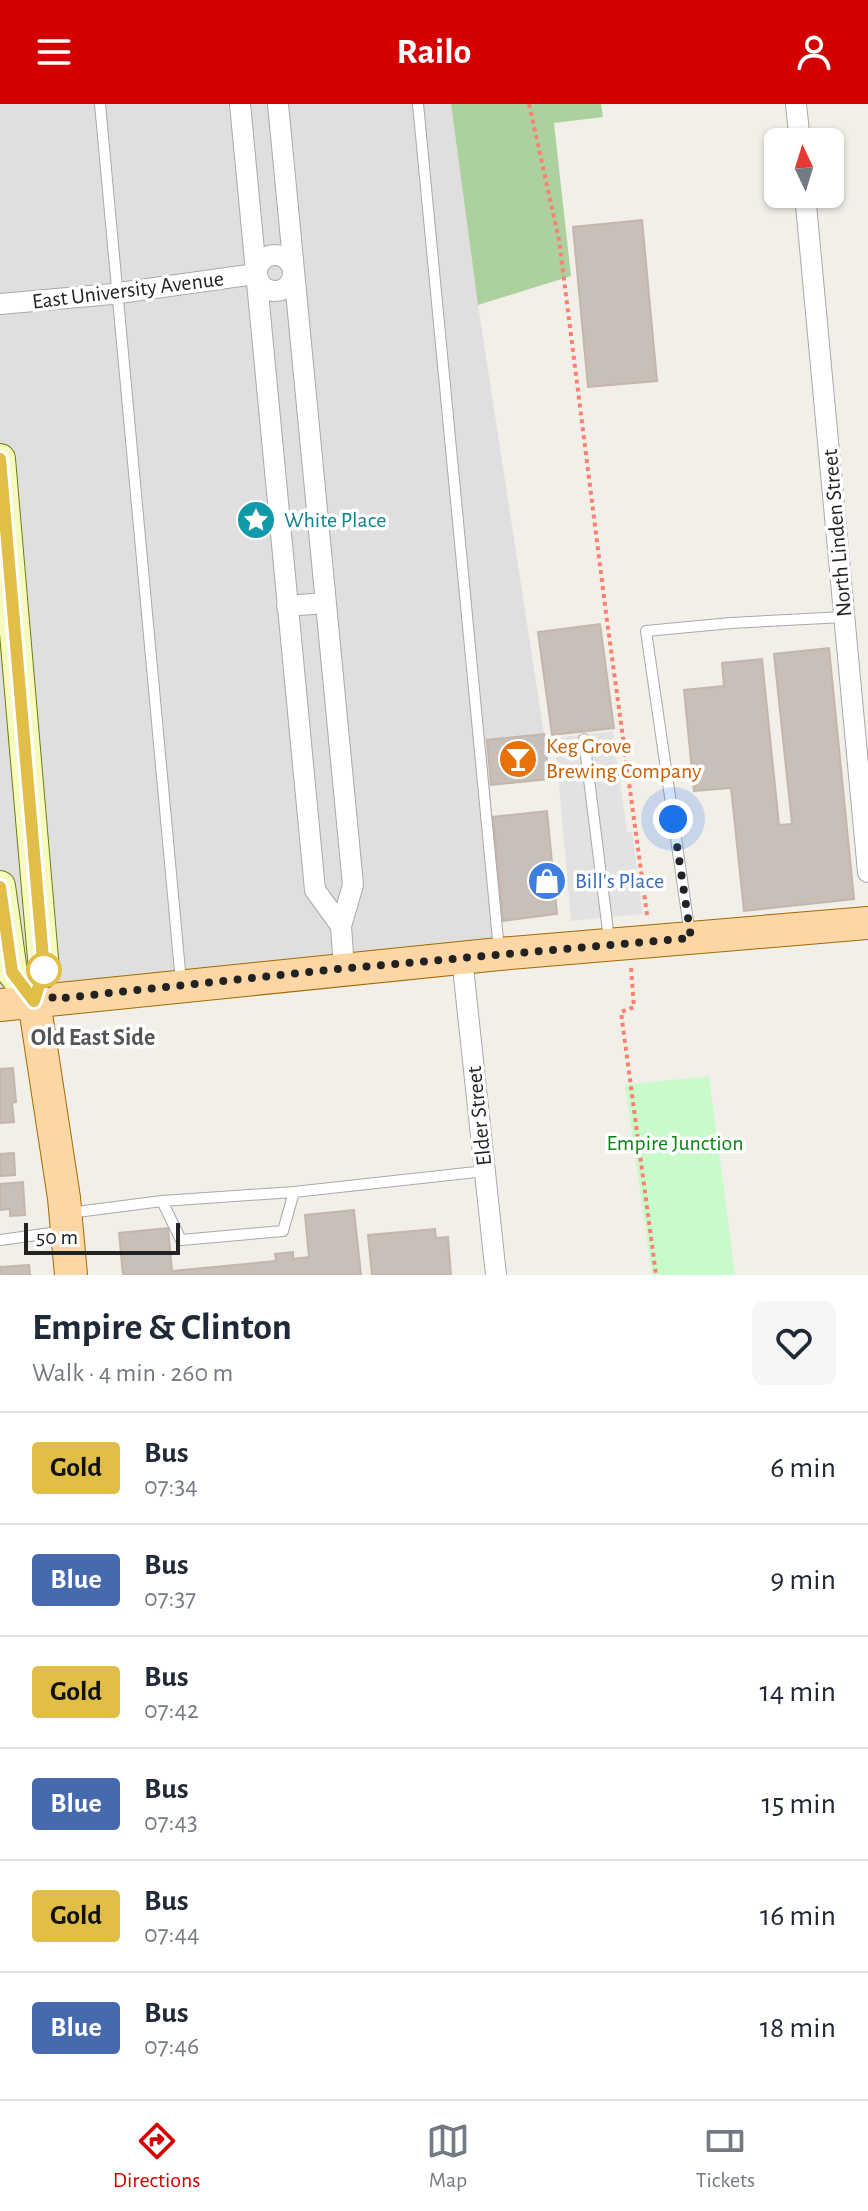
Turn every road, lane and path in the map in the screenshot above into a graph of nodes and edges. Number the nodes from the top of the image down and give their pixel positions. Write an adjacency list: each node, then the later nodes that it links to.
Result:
1 (100, 104): 11 (lane)
2 (240, 104): 9 (street)
3 (278, 104): 10 (street)
4 (418, 104): 29 (lane)
5 (529, 104): 20 (path)
6 (796, 104): 7 (street)
7 (799, 128)
8 (806, 208): 16 (street, North Linden Street)
9 (256, 274): 10 (street); 11 (street, East University Avenue); 15 (street)
10 (294, 274): 14 (street)
11 (118, 293): 12 (street, East University Avenue); 32 (lane)
12 (0, 304)
13 (0, 459): 17 (street)
14 (325, 603): 15 (street); 26 (street)
15 (287, 606): 26 (street)
16 (844, 617): 19 (street, North Linden Street); 27 (lane)
17 (9, 670): 33 (street)
18 (584, 739): 21 (lane)
19 (862, 752): 22 (street, North Linden Street)
20 (628, 773): 21 (path); 28 (path)
21 (588, 777): 28 (lane)
22 (868, 860): 23 (street, North Linden Street)
23 (868, 872)
24 (0, 886): 33 (street)
25 (868, 923): 27 (main road)
26 (341, 926): 31 (street)
27 (691, 938): 28 (main road)
28 (619, 944): 29 (main road); 42 (path)
29 (499, 954): 30 (main road)
30 (462, 958): 31 (main road); 35 (street, Elder Street)
31 (344, 969): 32 (main road)
32 (181, 985): 33 (main road)
33 (34, 1001): 34 (main road); 38 (main road)
34 (0, 1005)
35 (485, 1171): 36 (lane); 41 (street, Elder Street)
36 (294, 1192): 37 (lane); 37 (lane)
37 (162, 1201): 38 (lane)
38 (66, 1222): 39 (lane); 40 (main road)
39 (0, 1240)
40 (71, 1275)
41 (496, 1275)
42 (656, 1275)

